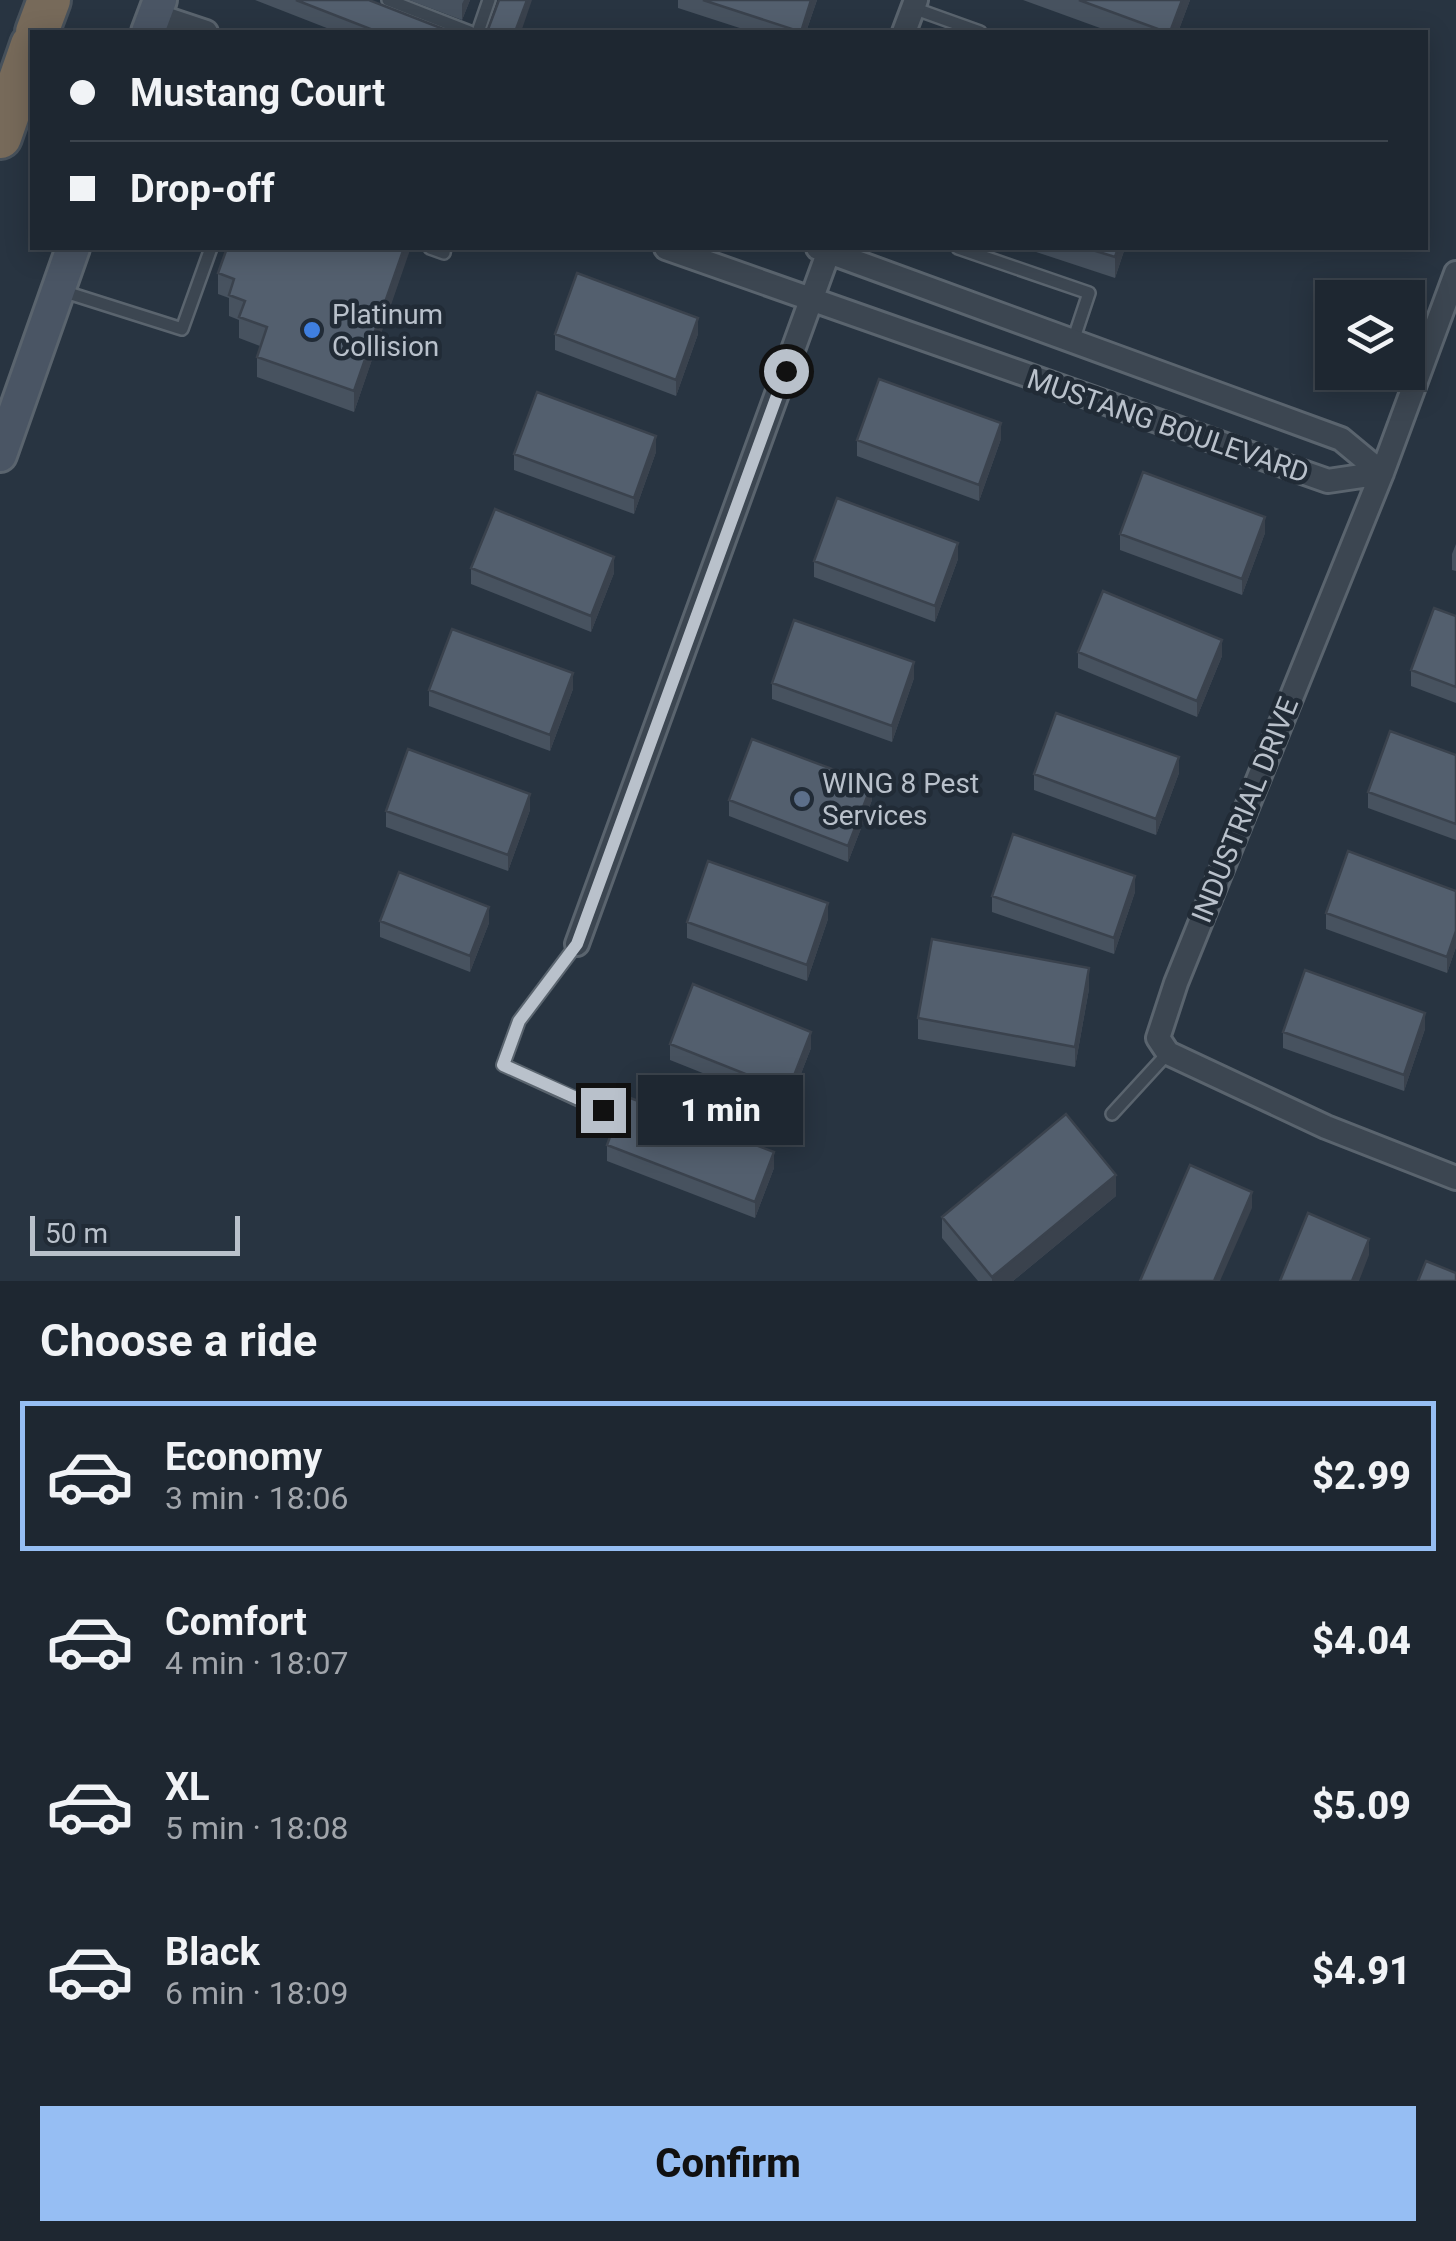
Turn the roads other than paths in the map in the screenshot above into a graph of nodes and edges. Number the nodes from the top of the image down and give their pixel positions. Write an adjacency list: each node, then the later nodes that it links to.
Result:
1 (49, 0): 6 (highway)
2 (388, 0): 8 (lane)
3 (489, 0): 9 (lane)
4 (914, 4): 10 (street); 11 (lane)
5 (155, 16): 7 (street)
6 (38, 30)
7 (200, 30)
8 (465, 30)
9 (479, 30)
10 (905, 30)
11 (975, 30)
12 (30, 51): 13 (highway)
13 (0, 136)
14 (71, 250): 21 (main road)
15 (210, 250): 21 (lane)
16 (672, 250): 22 (street, MUSTANG BOULEVARD)
17 (826, 250): 22 (street)
18 (829, 250): 23 (street, MUSTANG BOULEVARD)
19 (964, 250): 23 (lane)
20 (1456, 273): 25 (street, INDUSTRIAL DRIVE)
21 (58, 290): 24 (main road)
22 (812, 300): 25 (street, MUSTANG BOULEVARD); 26 (street)
23 (1073, 342): 25 (street, MUSTANG BOULEVARD)
24 (0, 455)
25 (1382, 474): 27 (street, INDUSTRIAL DRIVE)
26 (577, 944): 28 (lane)
27 (1168, 1054): 29 (lane); 30 (street)
28 (603, 1110)
29 (1112, 1114)
30 (1456, 1178)

